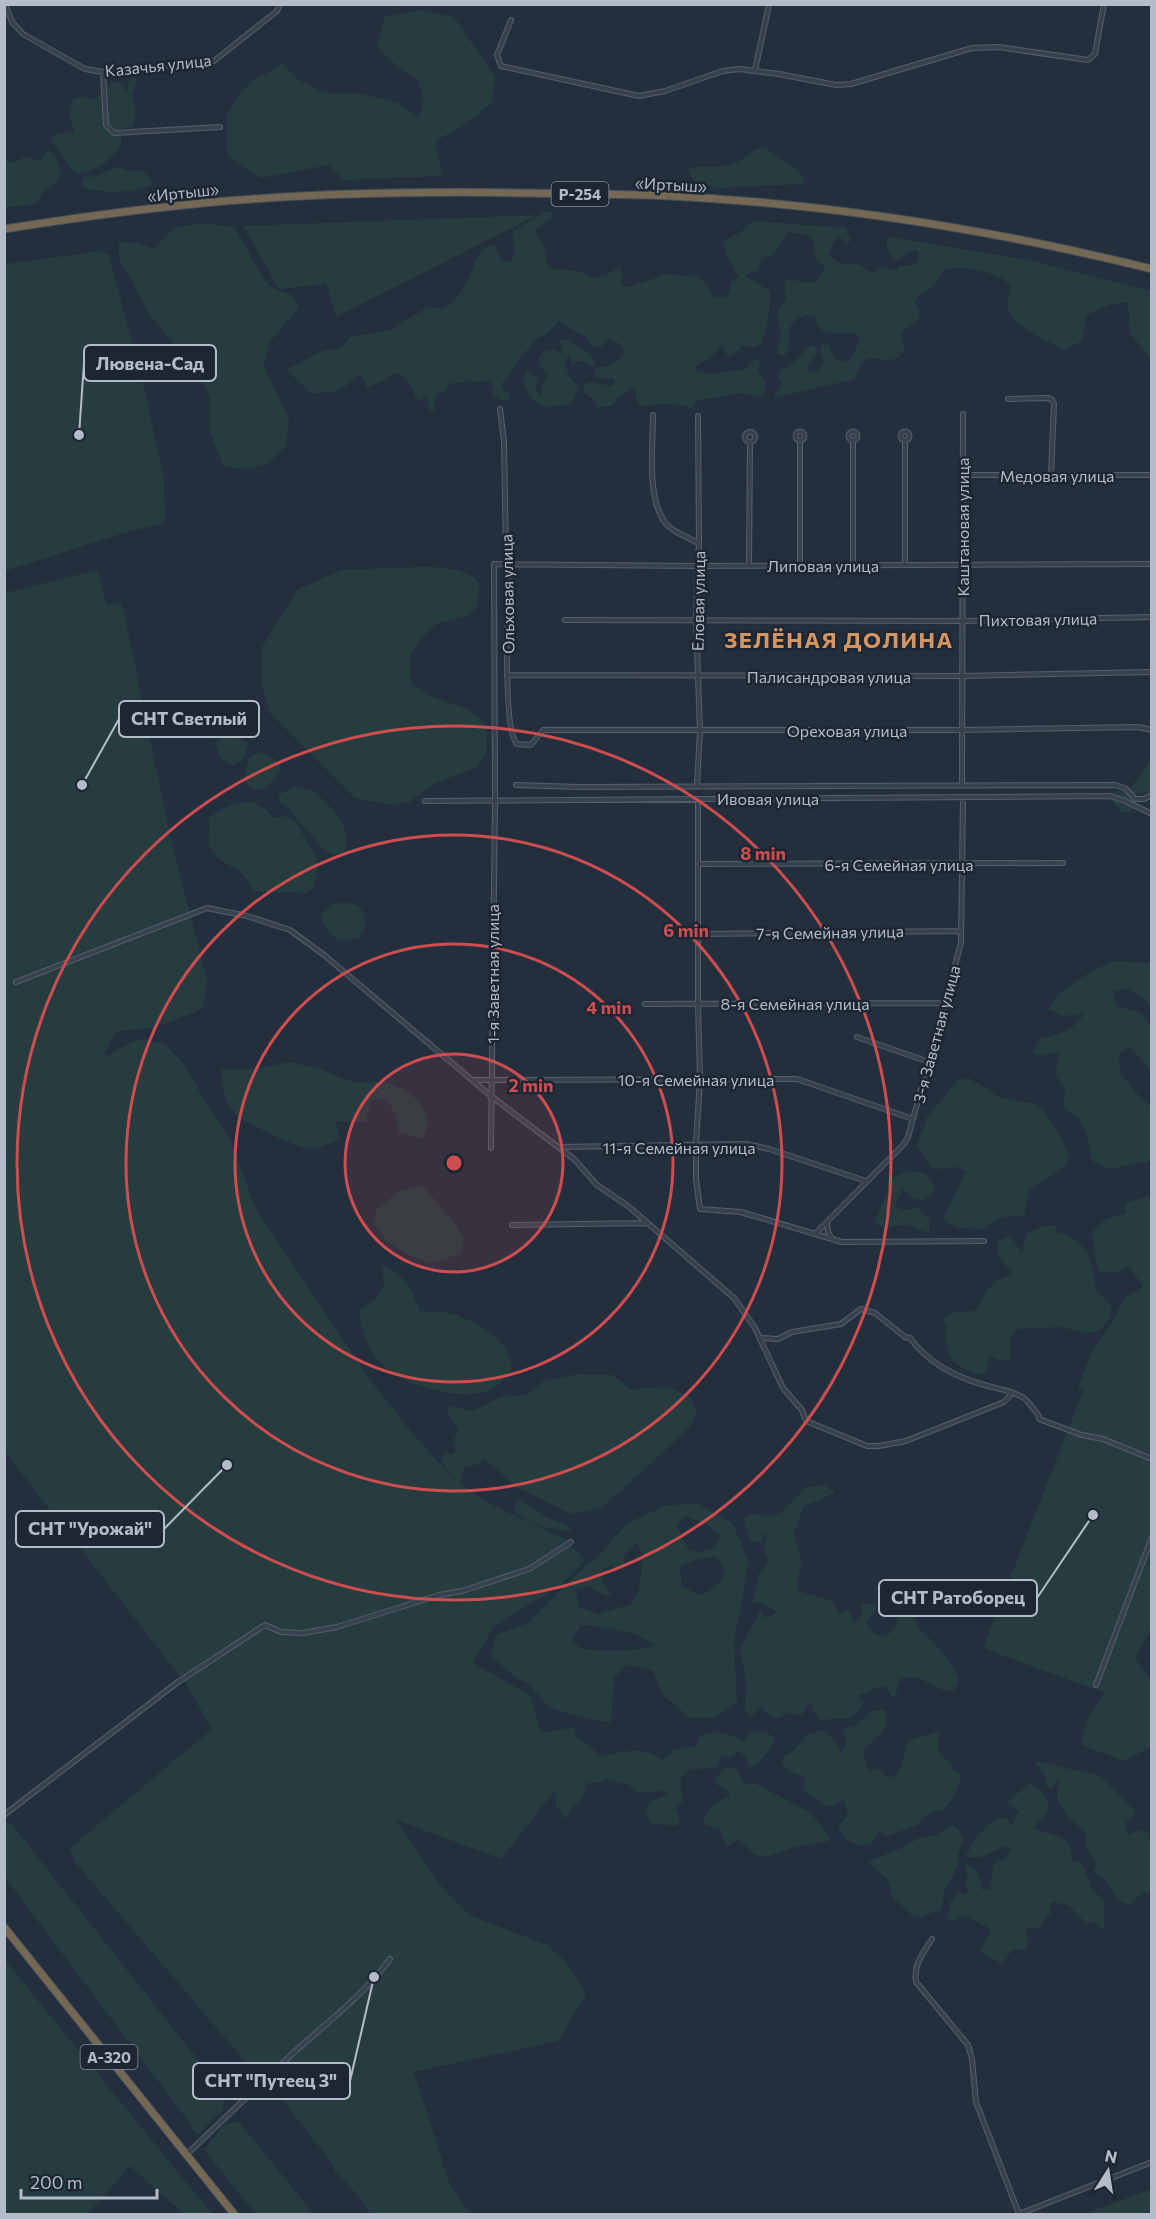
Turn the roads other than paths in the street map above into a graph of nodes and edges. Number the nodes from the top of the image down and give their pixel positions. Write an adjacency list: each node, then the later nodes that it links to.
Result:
1 (5, 4): 7 (street, Казачья улица)
2 (280, 4): 7 (street, Казачья улица)
3 (768, 4): 6 (street)
4 (1104, 4): 6 (street)
5 (511, 20): 6 (street)
6 (755, 70)
7 (103, 72): 8 (street)
8 (220, 127)
9 (4, 229): 10 (highway, «Иртыш» / Р-254)
10 (1152, 269)
11 (1008, 399): 20 (street)
12 (500, 409): 25 (street, Ольховая улица)
13 (963, 414): 21 (street, Каштановая улица)
14 (653, 415): 23 (street)
15 (698, 416): 23 (street, Еловая улица)
16 (800, 441): 26 (street)
17 (853, 441): 27 (street)
18 (905, 441): 28 (street)
19 (750, 442): 31 (street)
20 (1051, 474): 21 (street, Медовая улица); 22 (street, Медовая улица)
21 (962, 475): 29 (street, Каштановая улица)
22 (1152, 475)
23 (699, 543): 32 (street, Еловая улица)
24 (494, 564): 25 (street, Липовая улица); 51 (street, 1-я Заветная улица)
25 (509, 564): 32 (street, Липовая улица); 38 (street, Ольховая улица)
26 (800, 564): 27 (street, Липовая улица); 31 (street, Липовая улица)
27 (853, 564): 28 (street, Липовая улица)
28 (905, 564): 29 (street, Липовая улица)
29 (962, 564): 30 (street, Липовая улица); 36 (street, Каштановая улица)
30 (1152, 564)
31 (749, 565): 32 (street, Липовая улица)
32 (696, 566): 35 (street, Еловая улица)
33 (1152, 617): 36 (street, Пихтовая улица)
34 (565, 620): 35 (street, Пихтовая улица)
35 (696, 621): 36 (street, Пихтовая улица); 40 (street, Еловая улица)
36 (962, 621): 39 (street, Каштановая улица)
37 (1152, 672): 39 (street, Палисандровая улица)
38 (507, 675): 40 (street, Палисандровая улица); 41 (street, Ольховая улица)
39 (962, 676): 40 (street, Палисандровая улица); 42 (street, Каштановая улица)
40 (698, 677): 44 (street, Еловая улица)
41 (543, 730): 44 (street, Ореховая улица)
42 (961, 730): 43 (street, Ореховая улица); 44 (street, Ореховая улица); 47 (street, Каштановая улица)
43 (1152, 730)
44 (700, 731): 46 (street, Еловая улица)
45 (516, 785): 46 (street, Ивовая улица)
46 (697, 785): 47 (street, Ивовая улица)
47 (962, 785): 48 (street, Ивовая улица)
48 (1152, 795)
49 (963, 798): 50 (street, Ивовая улица); 53 (street, Ивовая улица); 56 (street, 3-я Заветная улица)
50 (698, 799): 51 (street, Ивовая улица); 55 (street)
51 (495, 800): 52 (street, Ивовая улица); 67 (street, 1-я Заветная улица)
52 (425, 801)
53 (1152, 814)
54 (1063, 863): 56 (street, 6-я Семейная улица)
55 (699, 864): 56 (street, 6-я Семейная улица); 58 (street)
56 (963, 864): 57 (street, 3-я Заветная улица)
57 (962, 931): 58 (street, 7-я Семейная улица); 60 (street, 3-я Заветная улица)
58 (698, 934): 62 (street)
59 (16, 982): 66 (street)
60 (945, 1003): 62 (street, 8-я Семейная улица); 64 (street, 3-я Заветная улица)
61 (645, 1004): 62 (street, 8-я Семейная улица)
62 (698, 1004): 65 (street)
63 (857, 1037): 64 (street)
64 (929, 1062): 69 (street, 3-я Заветная улица)
65 (700, 1079): 67 (street, 10-я Семейная улица); 69 (street, 10-я Семейная улица); 70 (street)
66 (472, 1080): 67 (street, 10-я Семейная улица); 68 (street)
67 (492, 1081): 68 (street, 1-я Заветная улица)
68 (491, 1096): 71 (street); 72 (street, 1-я Заветная улица)
69 (913, 1119): 73 (street, 3-я Заветная улица)
70 (696, 1144): 71 (street, 11-я Семейная улица); 73 (street, 11-я Семейная улица); 77 (street)
71 (559, 1147): 75 (street)
72 (491, 1148)
73 (866, 1181): 74 (street, 3-я Заветная улица)
74 (828, 1221): 77 (street, 3-я Заветная улица); 78 (street)
75 (648, 1223): 76 (street); 80 (street)
76 (512, 1225)
77 (816, 1233): 78 (street)
78 (832, 1239): 79 (street)
79 (984, 1241)
80 (760, 1338): 81 (street); 81 (street)
81 (1007, 1390): 82 (street)
82 (1152, 1459)
83 (1152, 1537): 85 (street)
84 (571, 1542): 86 (street)
85 (1096, 1685)
86 (4, 1815)
87 (4, 1927): 90 (highway, А-320)
88 (932, 1939): 93 (street)
89 (390, 1959): 90 (street)
90 (187, 2155): 92 (highway, А-320)
91 (1152, 2162): 93 (street)
92 (234, 2214)
93 (1019, 2214)

